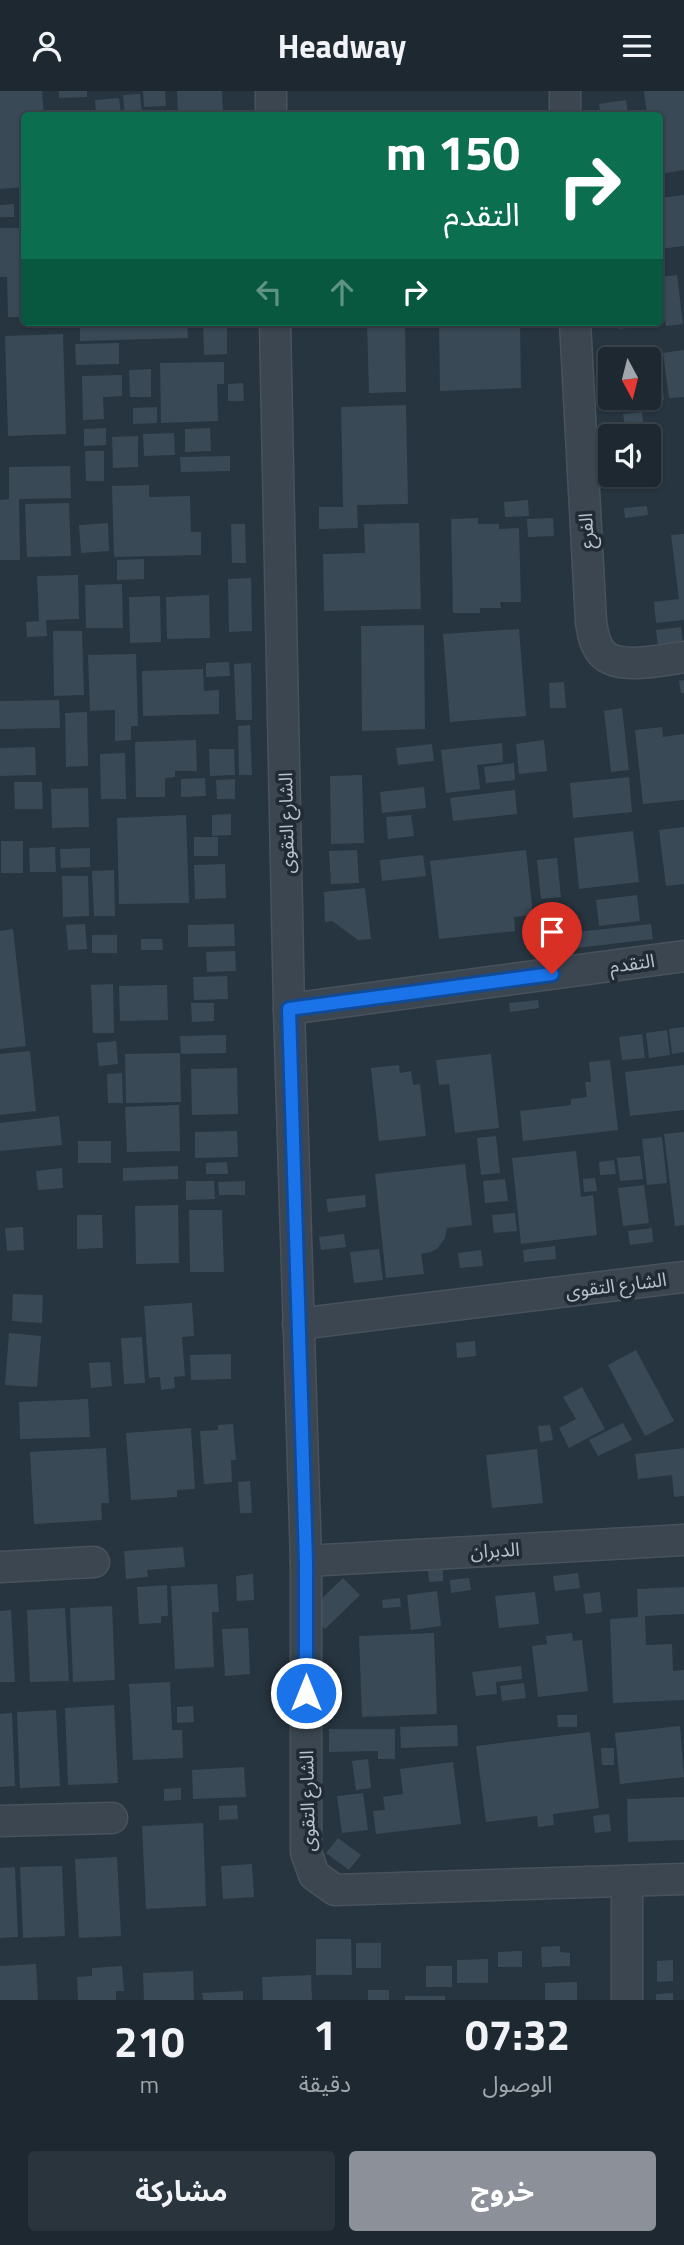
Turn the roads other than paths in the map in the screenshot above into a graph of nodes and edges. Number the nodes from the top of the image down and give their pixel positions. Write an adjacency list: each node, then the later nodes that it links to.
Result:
1 (271, 91): 3 (street)
2 (565, 91): 4 (street)
3 (271, 112)
4 (565, 112)
5 (275, 326): 9 (street, الشارع التقوى)
6 (575, 326): 7 (street, الفرع)
7 (684, 657)
8 (684, 956): 9 (street, التقدم)
9 (289, 1009): 11 (street, الشارع التقوى)
10 (684, 1277): 11 (street, الشارع التقوى)
11 (298, 1324): 13 (street, الشارع التقوى)
12 (684, 1540): 13 (street, الدبران)
13 (306, 1561): 19 (street, الشارع التقوى)
14 (94, 1562): 15 (street)
15 (0, 1567)
16 (112, 1818): 17 (street)
17 (0, 1821)
18 (684, 1879): 19 (street, الشارع التقوى)
19 (627, 1881): 20 (street)
20 (627, 2000)

